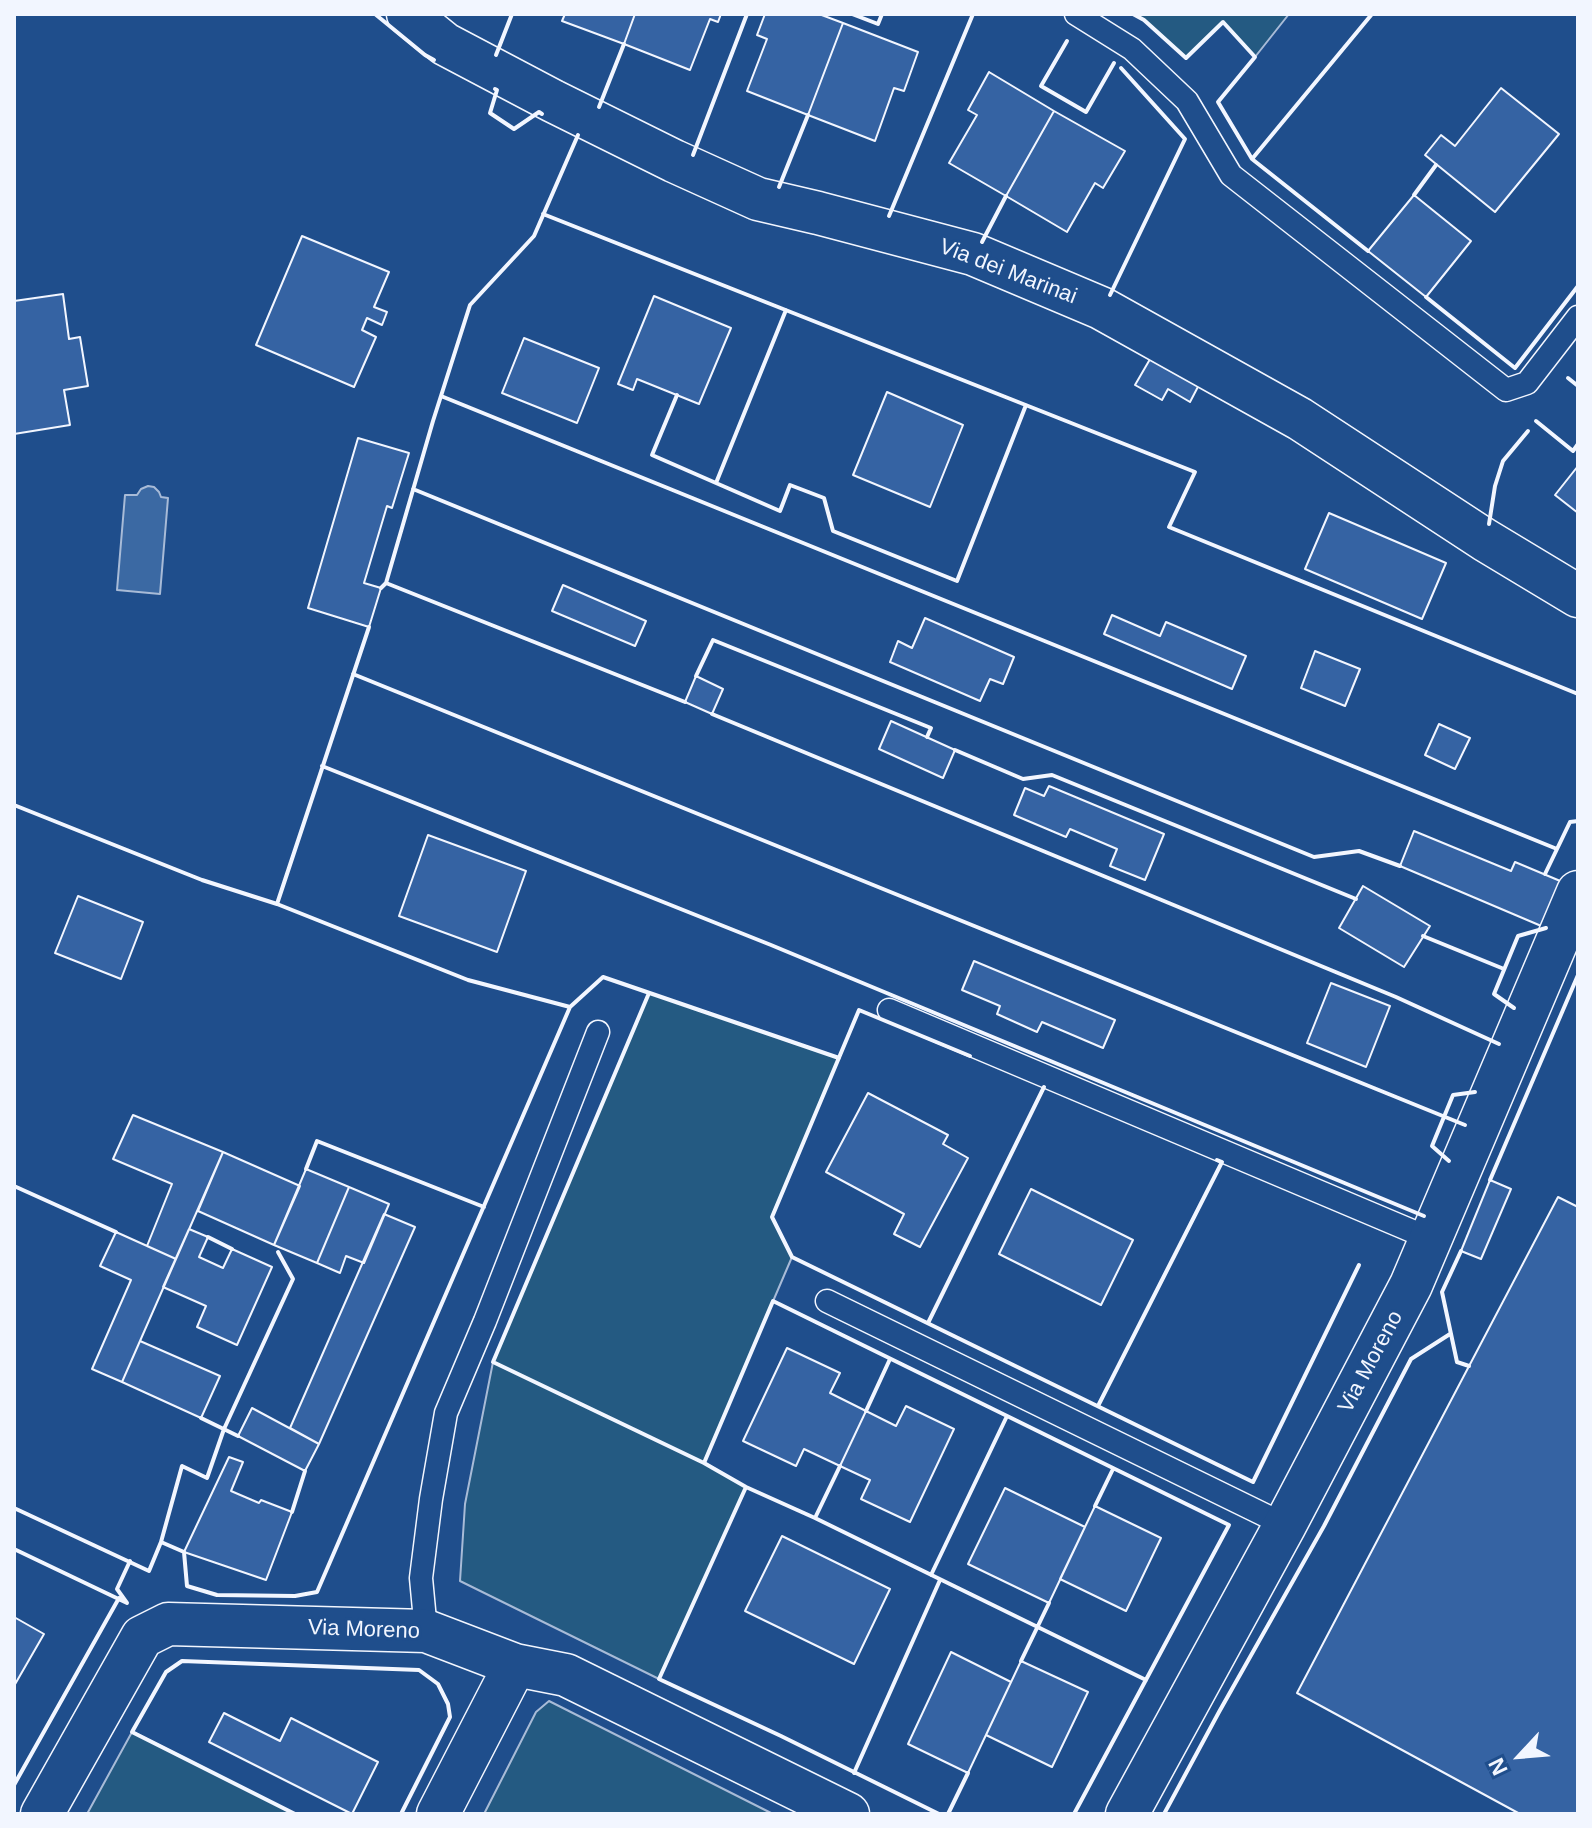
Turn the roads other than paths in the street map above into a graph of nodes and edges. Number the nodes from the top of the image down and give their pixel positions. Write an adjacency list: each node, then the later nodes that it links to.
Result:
1 (408, 14): 4 (street, Via dei Marinai)
2 (1076, 14): 3 (lane)
3 (1578, 317)
4 (1578, 596)
5 (1578, 892): 8 (street, Via Moreno)
6 (889, 1010): 8 (lane)
7 (598, 1032): 11 (lane)
8 (1431, 1239): 10 (street, Via Moreno)
9 (827, 1301): 10 (lane)
10 (1285, 1525): 16 (street, Via Moreno)
11 (426, 1631): 12 (street, Via Moreno); 13 (street, Via Moreno)
12 (515, 1665): 14 (street); 15 (street, Via Moreno)
13 (42, 1814)
14 (438, 1814)
15 (848, 1814)
16 (1127, 1814)

